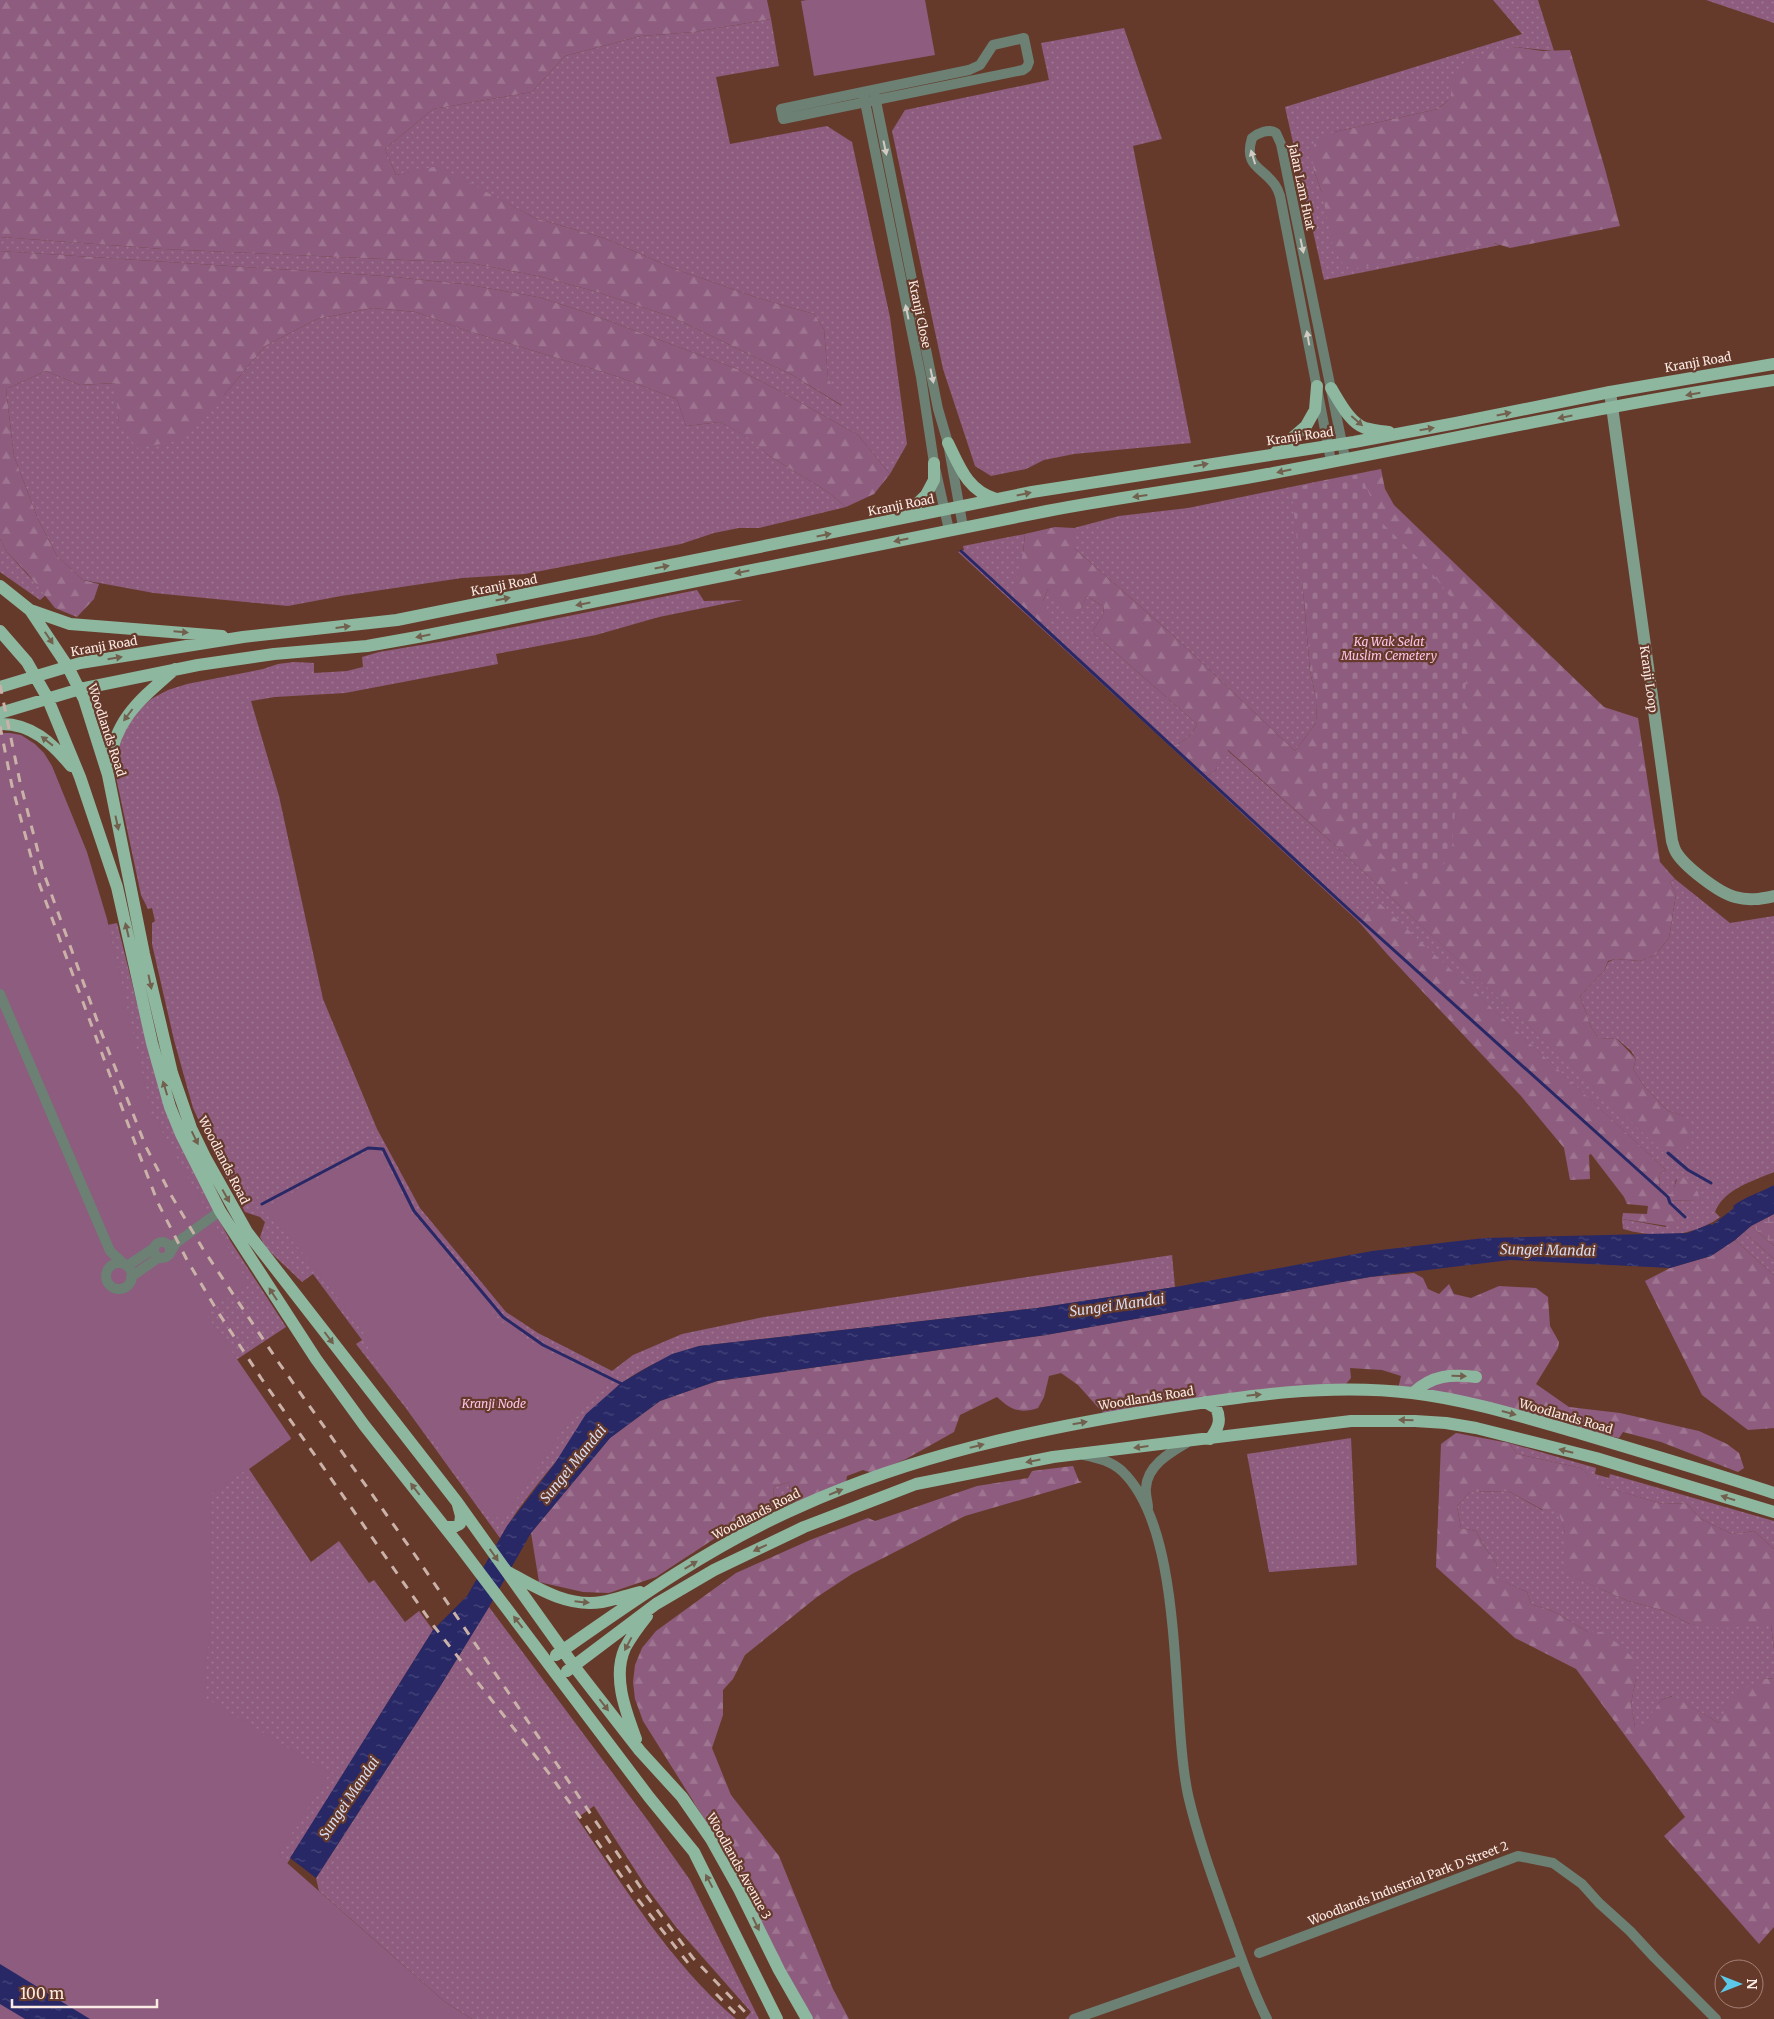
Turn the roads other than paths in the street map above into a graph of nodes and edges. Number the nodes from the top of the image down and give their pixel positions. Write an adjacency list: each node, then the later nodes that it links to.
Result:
1 (868, 90): 2 (street, Kranji Close); 2 (street); 2 (street)
2 (870, 102): 10 (street, Kranji Close, one-way to 10); 16 (street, Kranji Close, one-way to 2)
3 (1774, 364): 7 (main road, Kranji Road)
4 (1774, 380): 8 (main road, one-way to 8)
5 (1317, 386): 6 (street, Jalan Lam Huat, one-way to 6); 12 (street, Jalan Lam Huat); 13 (main road)
6 (1331, 388): 9 (main road, one-way to 9); 11 (street, Jalan Lam Huat)
7 (1610, 392): 8 (street, Kranji Loop); 9 (main road, Kranji Road, one-way to 7)
8 (1613, 408): 14 (main road, one-way to 14); 39 (street, Kranji Loop)
9 (1397, 434): 11 (main road, Kranji Road)
10 (948, 443): 19 (main road); 20 (street, Kranji Close)
11 (1342, 444): 12 (main road, Kranji Road); 14 (street, Jalan Lam Huat)
12 (1328, 446): 13 (main road, Kranji Road); 15 (street, Jalan Lam Huat)
13 (1274, 454): 17 (main road, Kranji Road, one-way to 13)
14 (1345, 458): 15 (main road)
15 (1331, 461): 18 (main road, one-way to 18)
16 (934, 463): 21 (street, Kranji Close); 22 (main road)
17 (1175, 469): 18 (main road); 19 (main road, Kranji Road, one-way to 17)
18 (1184, 490): 23 (main road, one-way to 23)
19 (998, 499): 20 (main road, Kranji Road)
20 (960, 507): 21 (main road, Kranji Road); 23 (street, Kranji Close)
21 (945, 510): 22 (main road, Kranji Road); 24 (street, Kranji Close)
22 (903, 518): 28 (main road, Kranji Road, one-way to 22)
23 (963, 527): 24 (main road)
24 (949, 530): 30 (main road, one-way to 30)
25 (0, 586): 26 (main road, Woodlands Road)
26 (30, 610): 28 (main road, one-way to 28); 29 (main road, Woodlands Road, one-way to 29)
27 (0, 631): 31 (main road)
28 (243, 637): 29 (main road, Kranji Road, one-way to 28)
29 (68, 666): 31 (main road, Kranji Road); 33 (main road, Woodlands Road)
30 (175, 670): 33 (main road); 37 (main road, one-way to 37)
31 (34, 676): 32 (main road, Kranji Road); 34 (main road)
32 (0, 687)
33 (80, 689): 34 (main road); 37 (main road, Woodlands Road)
34 (47, 698): 35 (main road); 38 (main road)
35 (0, 713)
36 (0, 724): 38 (main road, one-way to 36)
37 (108, 775): 57 (main road, Woodlands Road, one-way to 57)
38 (80, 777): 41 (main road, one-way to 38)
39 (1774, 896)
40 (0, 994): 44 (street)
41 (220, 1211): 43 (street); 60 (main road, one-way to 41)
42 (164, 1242): 43 (street); 45 (street); 46 (street)
43 (176, 1243): 46 (street)
44 (110, 1251): 47 (street); 48 (street)
45 (156, 1253): 46 (street); 47 (street); 49 (street)
46 (169, 1254)
47 (125, 1265): 48 (street); 49 (street)
48 (109, 1268): 49 (street)
49 (131, 1277)
50 (1476, 1377): 51 (main road, one-way to 50)
51 (1413, 1393): 52 (main road, Woodlands Road, one-way to 51); 56 (main road, Woodlands Road, one-way to 56)
52 (1205, 1402): 53 (main road); 62 (main road, Woodlands Road, one-way to 52)
53 (1210, 1439): 54 (main road); 58 (main road, one-way to 53)
54 (1190, 1441): 55 (main road, one-way to 55); 59 (street)
55 (1081, 1454): 59 (street); 63 (main road, one-way to 63)
56 (1774, 1493)
57 (457, 1502): 60 (main road); 61 (main road, Woodlands Road, one-way to 61)
58 (1774, 1512)
59 (1149, 1514): 70 (street)
60 (445, 1528): 65 (main road, one-way to 60)
61 (505, 1571): 62 (main road, one-way to 62); 64 (main road, Woodlands Road)
62 (649, 1589): 64 (main road, Woodlands Road)
63 (656, 1604): 66 (main road); 68 (main road, one-way to 68)
64 (562, 1651): 65 (main road, Woodlands Road); 66 (main road, Woodlands Road)
65 (548, 1661): 67 (main road)
66 (574, 1666): 67 (main road); 68 (main road, Woodlands Avenue 3, one-way to 68)
67 (559, 1677): 71 (main road, one-way to 67)
68 (640, 1751): 72 (main road, Woodlands Avenue 3, one-way to 72)
69 (1259, 1953): 75 (street, Woodlands Industrial Park D Street 2)
70 (1242, 1960): 73 (street); 74 (street)
71 (777, 2019)
72 (807, 2019)
73 (1074, 2019)
74 (1267, 2019)
75 (1716, 2019)

